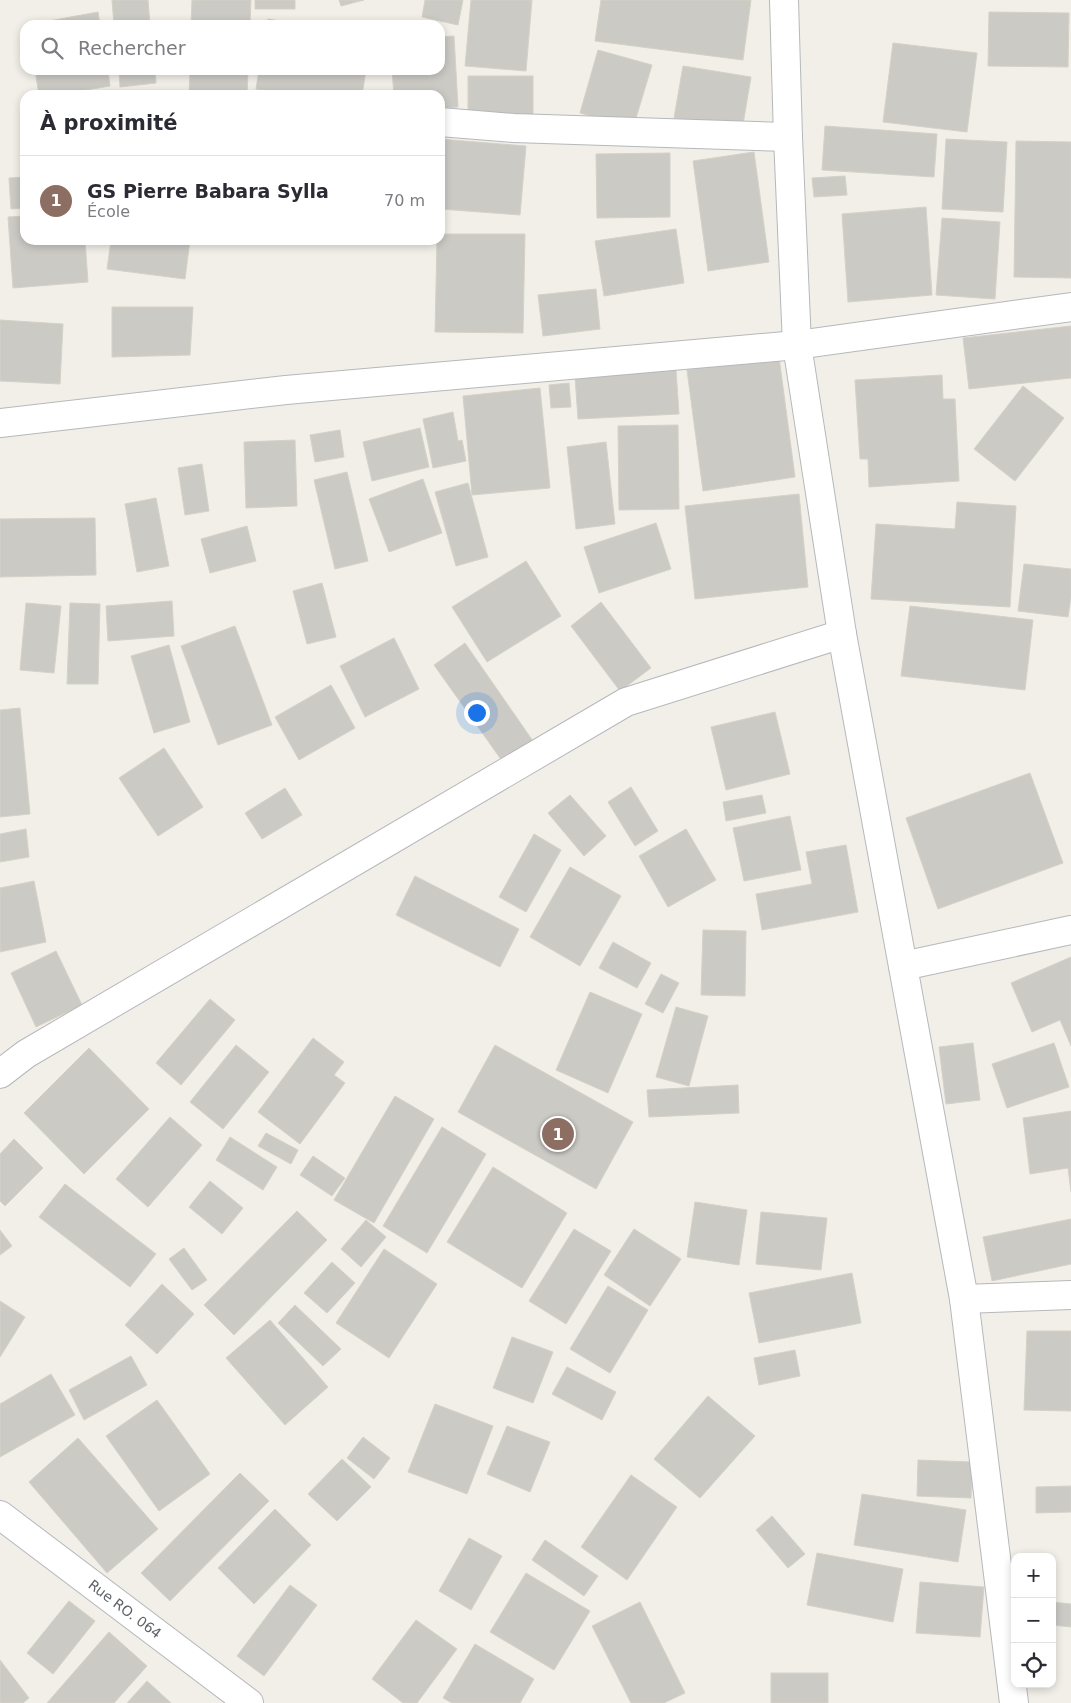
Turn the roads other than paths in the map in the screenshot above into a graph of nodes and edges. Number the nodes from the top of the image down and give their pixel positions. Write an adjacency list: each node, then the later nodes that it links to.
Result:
1 (784, 0): 3 (street)
2 (445, 122): 3 (street)
3 (788, 137): 5 (street)
4 (1071, 307): 5 (street)
5 (797, 345): 6 (street); 7 (street)
6 (0, 423)
7 (842, 634): 9 (street); 10 (street)
8 (1071, 930): 9 (street)
9 (903, 966): 12 (street)
10 (0, 1074)
11 (1071, 1296): 12 (street)
12 (964, 1299): 15 (street)
13 (0, 1515): 14 (street, Rue RO. 064)
14 (249, 1703)
15 (1014, 1703)

